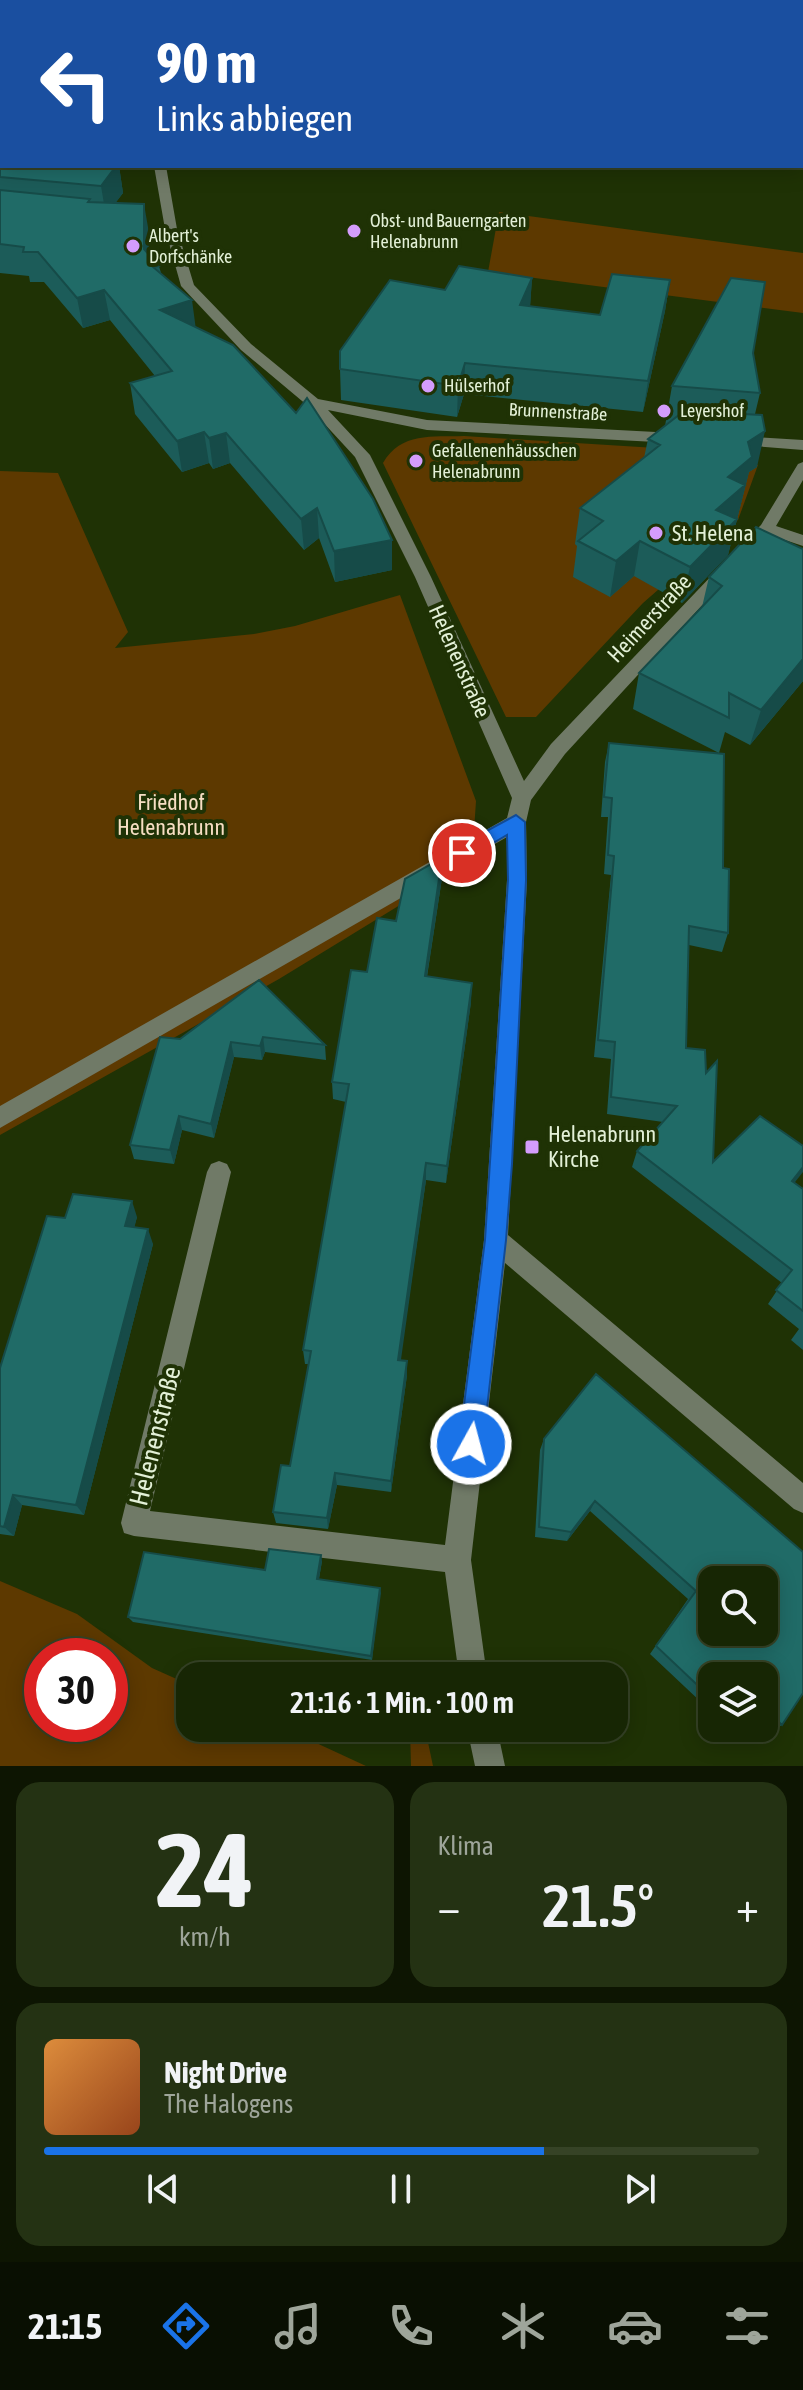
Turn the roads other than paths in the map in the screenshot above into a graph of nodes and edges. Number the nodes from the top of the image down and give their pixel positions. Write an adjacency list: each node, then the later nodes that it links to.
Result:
1 (160, 168): 3 (street, Helenenstraße)
2 (156, 227): 3 (street)
3 (171, 229): 4 (street, Helenenstraße)
4 (313, 403): 5 (street, Brunnenstraße); 11 (street, Helenenstraße)
5 (684, 439)
6 (714, 440): 7 (street)
7 (803, 445)
8 (803, 467): 9 (street, Heimerstraße)
9 (767, 528): 10 (street); 11 (street, Heimerstraße)
10 (803, 541)
11 (522, 798): 12 (street)
12 (516, 822): 13 (street); 15 (street)
13 (0, 1118)
14 (219, 1172): 17 (street, Helenenstraße)
15 (496, 1240): 16 (street); 17 (street)
16 (803, 1500)
17 (457, 1560): 18 (street)
18 (471, 1662)
19 (485, 1742): 20 (street)
20 (490, 1766)

